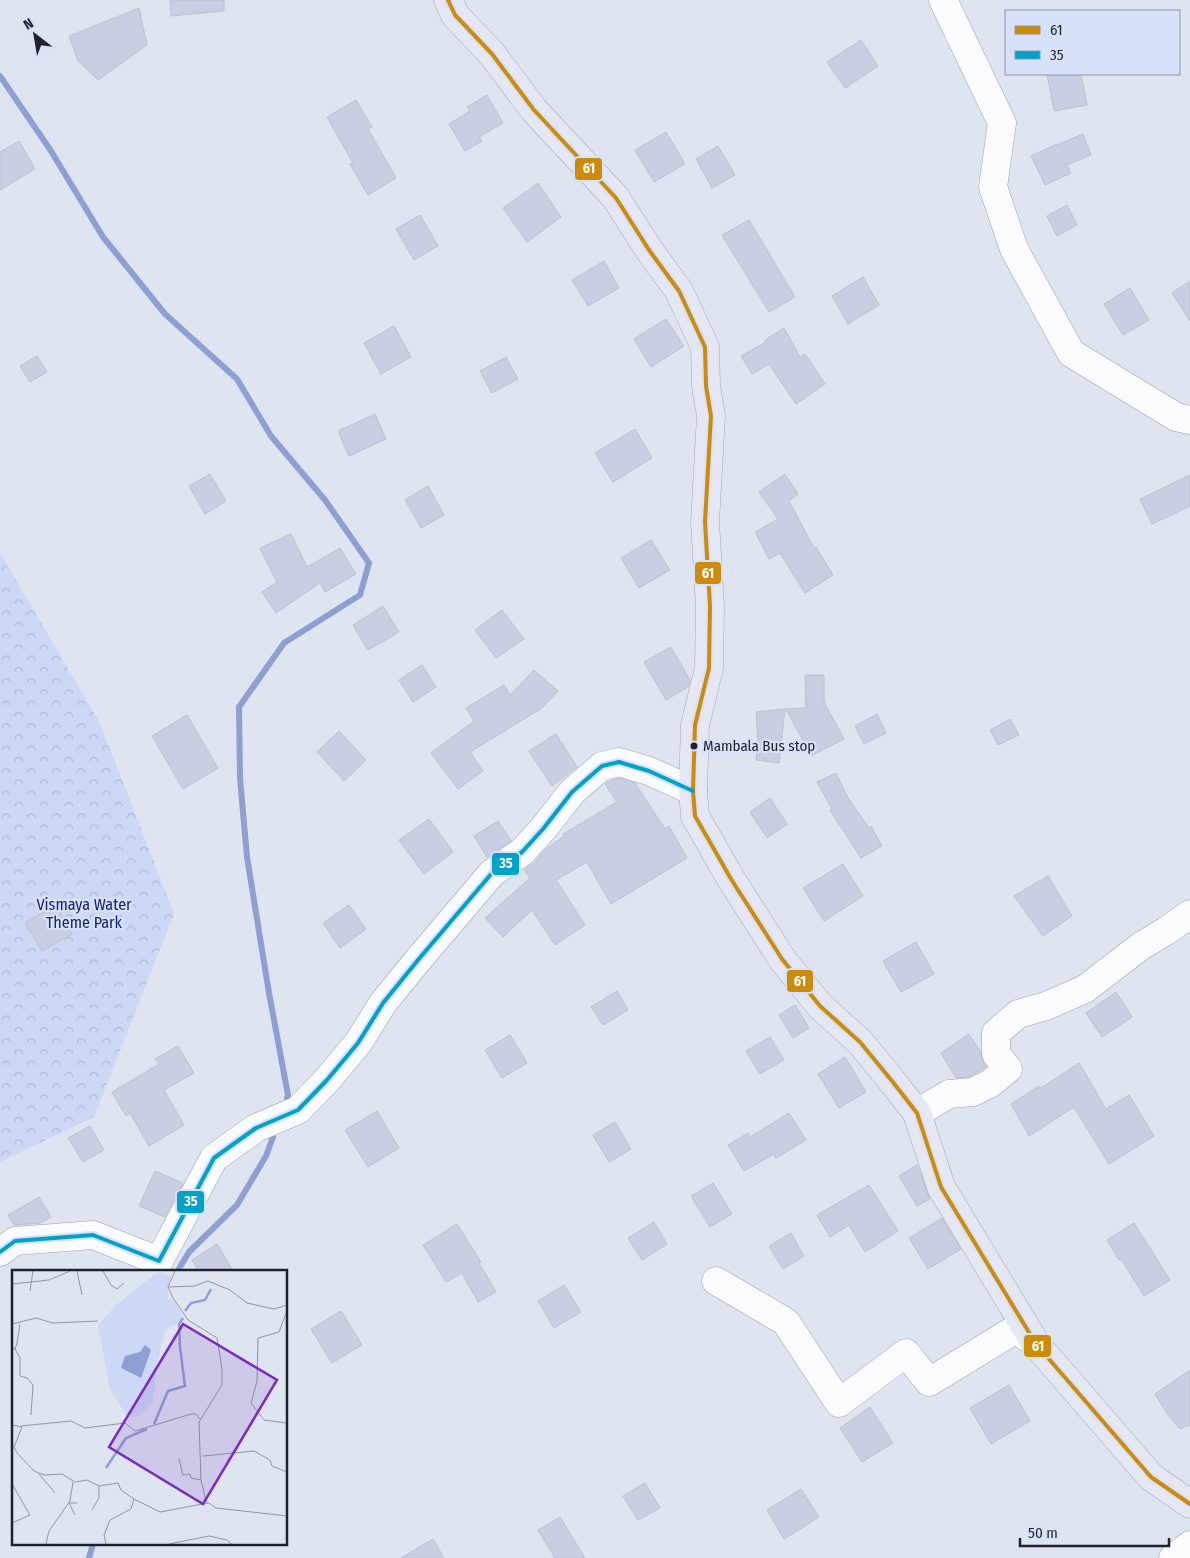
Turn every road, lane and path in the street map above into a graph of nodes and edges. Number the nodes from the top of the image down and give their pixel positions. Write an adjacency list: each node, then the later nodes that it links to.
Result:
1 (448, 0): 4 (main road)
2 (943, 0): 3 (street)
3 (1190, 420)
4 (693, 791): 6 (main road); 7 (street)
5 (1190, 914): 6 (street)
6 (917, 1113): 9 (main road)
7 (0, 1252)
8 (716, 1281): 9 (street)
9 (1036, 1344): 10 (main road)
10 (1190, 1504)
11 (1190, 1545): 12 (street)
12 (1173, 1558)

